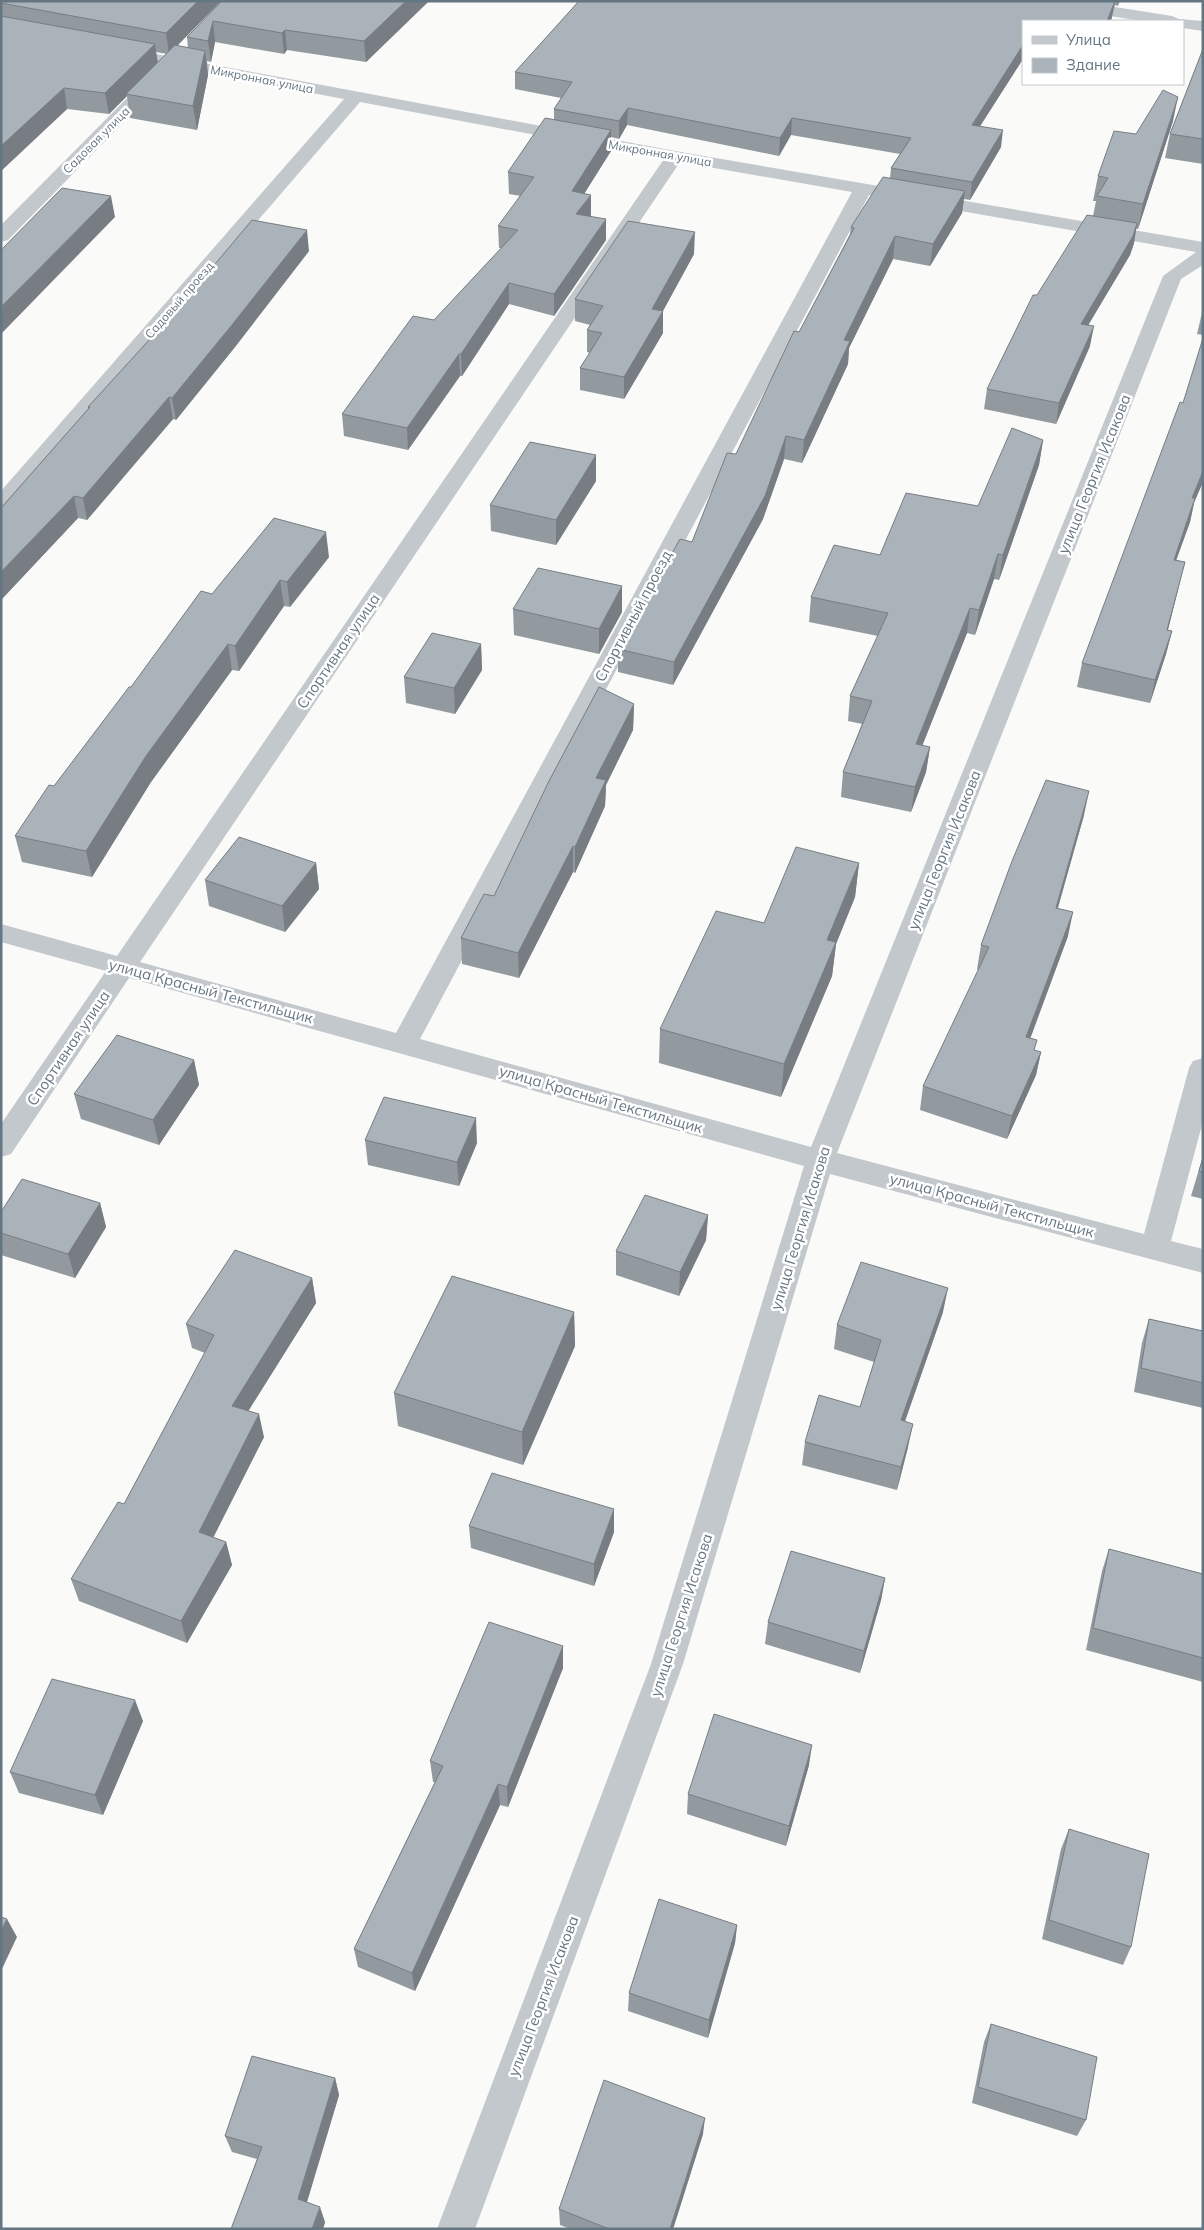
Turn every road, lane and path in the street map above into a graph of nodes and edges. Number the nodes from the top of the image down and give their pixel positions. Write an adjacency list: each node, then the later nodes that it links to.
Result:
1 (1044, 1): 2 (street)
2 (1166, 20)
3 (1184, 23): 4 (street)
4 (1203, 26)
5 (187, 48): 7 (street, Садовая улица)
6 (106, 49): 7 (street, Микронная улица)
7 (174, 62): 8 (street, Микронная улица); 11 (street, Садовая улица)
8 (356, 96): 9 (street, Микронная улица); 14 (street, Садовый проезд)
9 (675, 156): 10 (street, Микронная улица); 16 (street, Спортивная улица)
10 (863, 189): 12 (street, Микронная улица); 17 (street, Спортивный проезд)
11 (1, 236)
12 (1203, 248)
13 (1203, 256): 20 (street, улица Георгия Исакова)
14 (1, 504)
15 (1, 932): 16 (street, улица Красный Текстильщик)
16 (122, 968): 17 (street, улица Красный Текстильщик); 19 (street, Спортивная улица)
17 (404, 1043): 20 (street, улица Красный Текстильщик)
18 (1203, 1068): 21 (street)
19 (1, 1146)
20 (820, 1160): 21 (street, улица Красный Текстильщик); 23 (street, улица Георгия Исакова)
21 (1155, 1248): 22 (street, улица Красный Текстильщик)
22 (1203, 1261)
23 (456, 2229)

